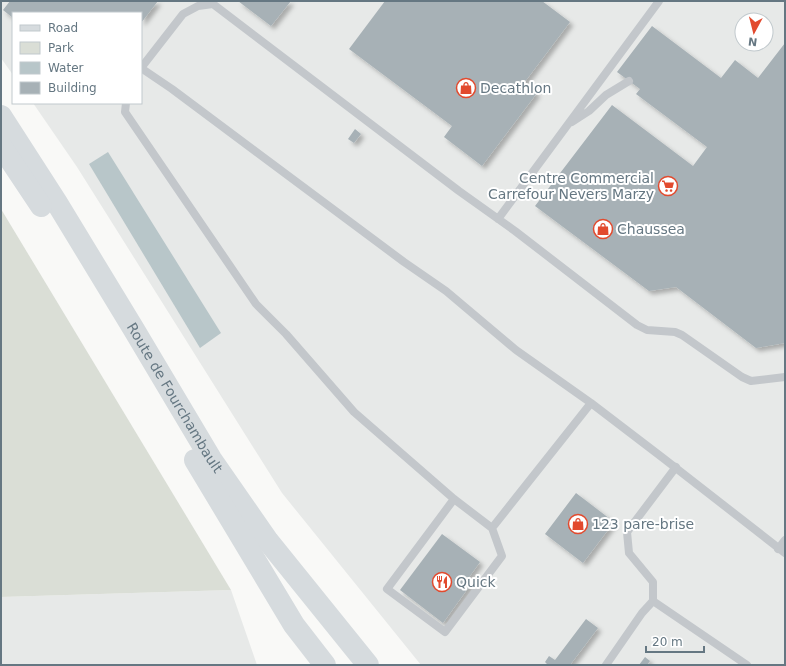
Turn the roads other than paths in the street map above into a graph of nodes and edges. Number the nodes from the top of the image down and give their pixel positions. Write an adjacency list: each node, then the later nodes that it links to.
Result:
1 (659, 1): 2 (lane)
2 (643, 23): 3 (lane); 4 (lane)
3 (638, 30): 5 (lane); 6 (lane)
4 (649, 30)
5 (644, 37)
6 (627, 45): 7 (lane); 13 (lane)
7 (633, 51)
8 (142, 67): 15 (lane)
9 (142, 69): 17 (lane)
10 (630, 81): 13 (lane)
11 (126, 104): 19 (lane)
12 (1, 116): 26 (main road, Route de Fourchambault)
13 (566, 126): 15 (lane)
14 (1, 146): 25 (main road)
15 (498, 219): 16 (lane)
16 (785, 377)
17 (591, 403): 18 (lane); 20 (lane)
18 (676, 467): 22 (lane); 23 (lane)
19 (454, 499): 20 (lane); 20 (lane)
20 (492, 528)
21 (785, 540): 22 (lane)
22 (782, 551)
23 (653, 601): 24 (lane); 27 (lane)
24 (737, 662): 28 (lane)
25 (325, 665)
26 (368, 665)
27 (606, 665)
28 (747, 665)

